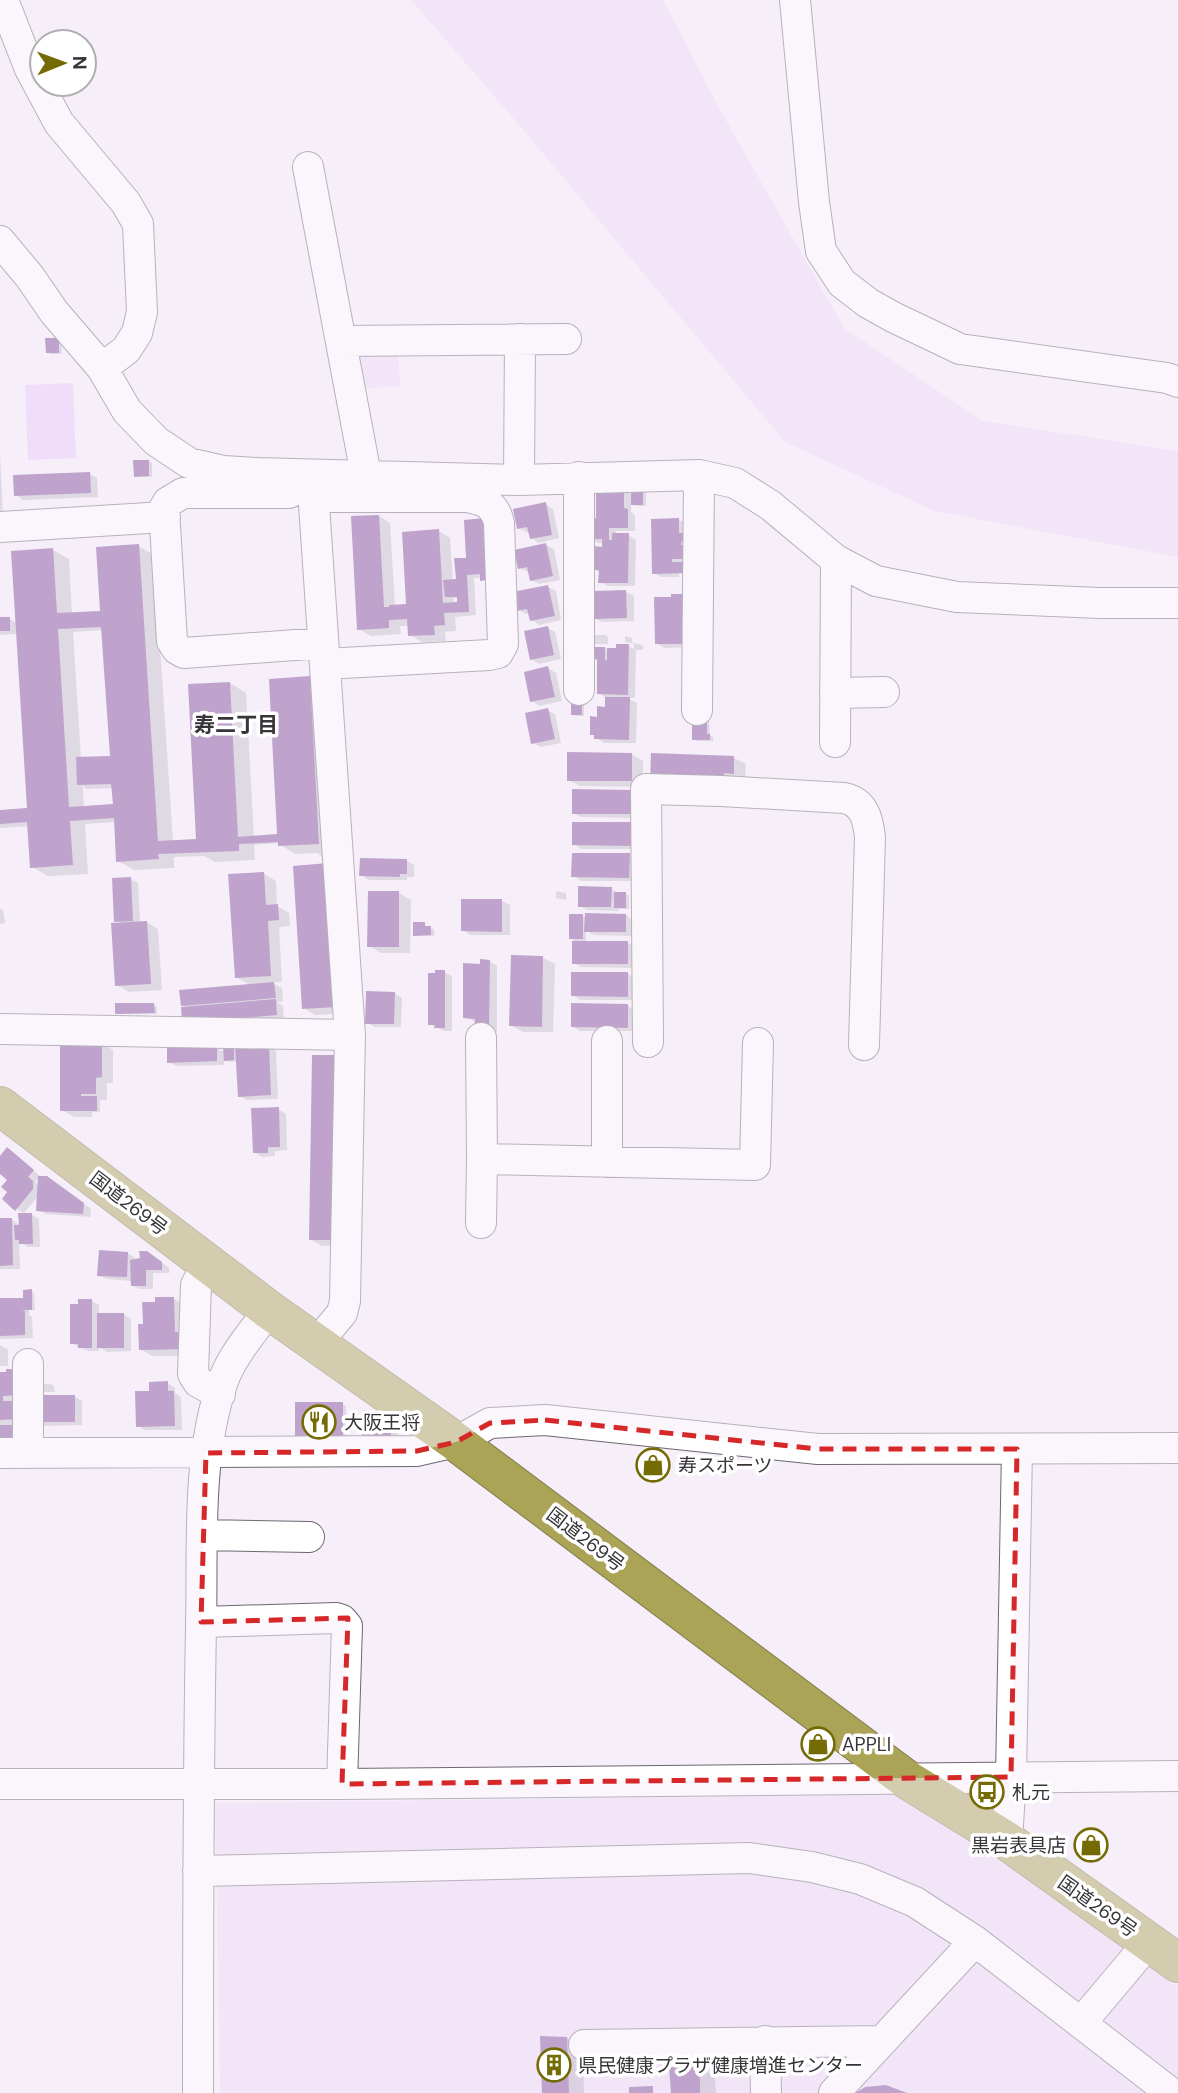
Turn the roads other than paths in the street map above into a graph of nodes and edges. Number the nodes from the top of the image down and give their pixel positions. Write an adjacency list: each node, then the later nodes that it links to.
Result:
1 (3, 0): 8 (street)
2 (795, 0): 9 (street)
3 (308, 167): 7 (street)
4 (0, 241): 8 (street)
5 (520, 339): 6 (street); 7 (street); 13 (street)
6 (566, 339)
7 (341, 341): 10 (street)
8 (102, 368): 14 (street)
9 (1178, 382)
10 (366, 475): 13 (street); 14 (street)
11 (699, 475): 12 (street); 17 (street); 23 (street)
12 (579, 477): 13 (street); 20 (street)
13 (519, 480)
14 (313, 487): 15 (street); 19 (street); 19 (street)
15 (164, 517): 16 (street); 19 (street)
16 (0, 527)
17 (836, 560): 18 (street); 22 (street)
18 (1178, 603)
19 (324, 654): 26 (street)
20 (579, 690)
21 (884, 692): 22 (street)
22 (835, 693): 24 (street)
23 (697, 710)
24 (835, 742)
25 (0, 1029): 26 (street)
26 (350, 1035): 38 (street)
27 (481, 1038): 33 (street)
28 (607, 1041): 34 (street)
29 (648, 1042): 31 (street)
30 (758, 1043): 34 (street)
31 (864, 1045)
32 (3, 1110): 36 (highway, 国道269号)
33 (482, 1159): 34 (street); 35 (street)
34 (607, 1162)
35 (481, 1223)
36 (208, 1264): 37 (highway, 国道269号); 40 (street)
37 (270, 1310): 38 (highway, 国道269号); 40 (street)
38 (317, 1343): 41 (highway, 国道269号)
39 (28, 1364): 44 (street)
40 (220, 1394): 45 (street)
41 (456, 1442): 43 (street); 45 (street); 51 (highway, 国道269号)
42 (1178, 1448): 43 (street)
43 (1017, 1449): 50 (street)
44 (14, 1453): 45 (street)
45 (206, 1453): 46 (street)
46 (202, 1535): 47 (street); 48 (street)
47 (309, 1537)
48 (201, 1622): 53 (street); 54 (street)
49 (1178, 1776): 50 (street)
50 (1011, 1777): 51 (street); 55 (street)
51 (906, 1779): 54 (street); 55 (highway, 国道269号)
52 (0, 1784): 53 (street)
53 (198, 1784): 54 (street); 56 (street)
54 (342, 1784)
55 (1007, 1841): 58 (highway, 国道269号)
56 (198, 1871): 57 (street); 63 (street)
57 (975, 1941): 59 (street); 61 (street)
58 (1164, 1953): 59 (street)
59 (1081, 2023): 66 (street)
60 (765, 2041): 61 (street); 62 (street); 64 (street)
61 (882, 2041): 65 (street)
62 (584, 2045)
63 (198, 2093)
64 (766, 2093)
65 (834, 2093)
66 (1171, 2093)

